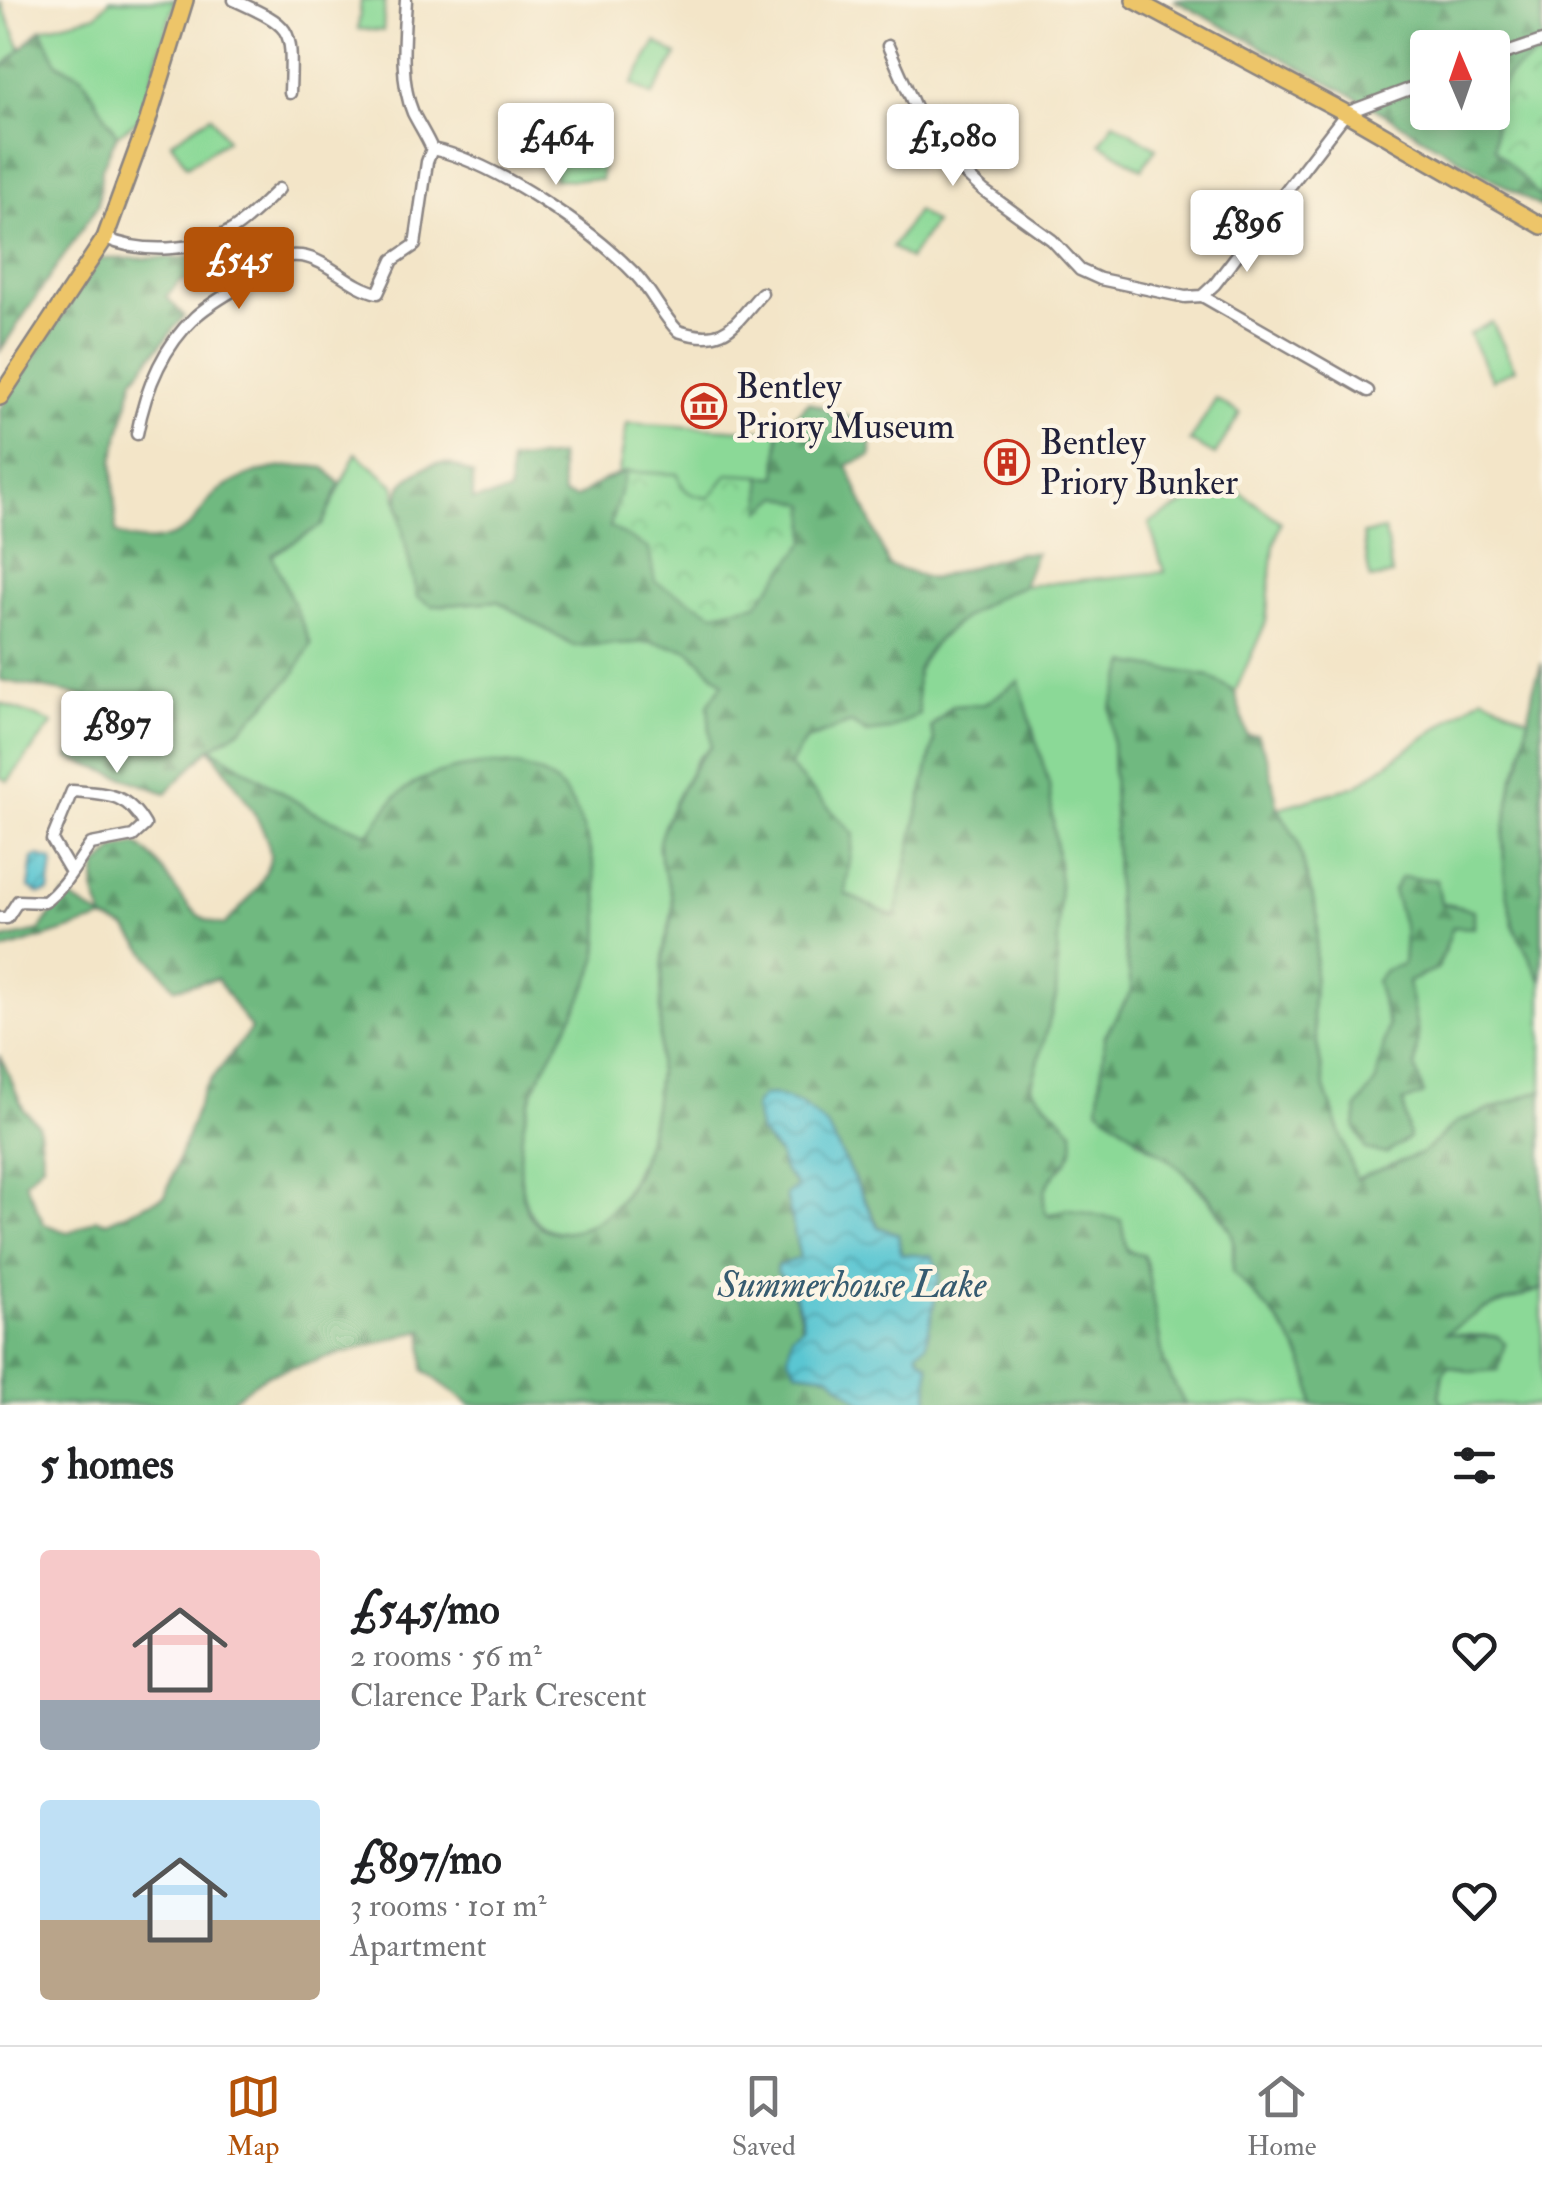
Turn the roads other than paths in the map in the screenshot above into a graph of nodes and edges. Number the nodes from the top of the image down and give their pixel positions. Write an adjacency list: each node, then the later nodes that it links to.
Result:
1 (185, 0): 14 (main road)
2 (234, 0): 9 (street)
3 (406, 0): 11 (street)
4 (1134, 0): 10 (main road)
5 (1542, 41): 7 (street)
6 (888, 46): 16 (street)
7 (1510, 52)
8 (1410, 89): 10 (street)
9 (290, 93)
10 (1346, 112): 13 (main road); 16 (street)
11 (432, 149): 15 (street); 19 (street)
12 (279, 188): 14 (street)
13 (1542, 226)
14 (105, 238): 18 (main road)
15 (762, 293)
16 (1202, 296): 17 (street)
17 (1368, 391)
18 (0, 397)
19 (137, 434)
20 (71, 872): 20 (street); 21 (street)
21 (0, 918)

